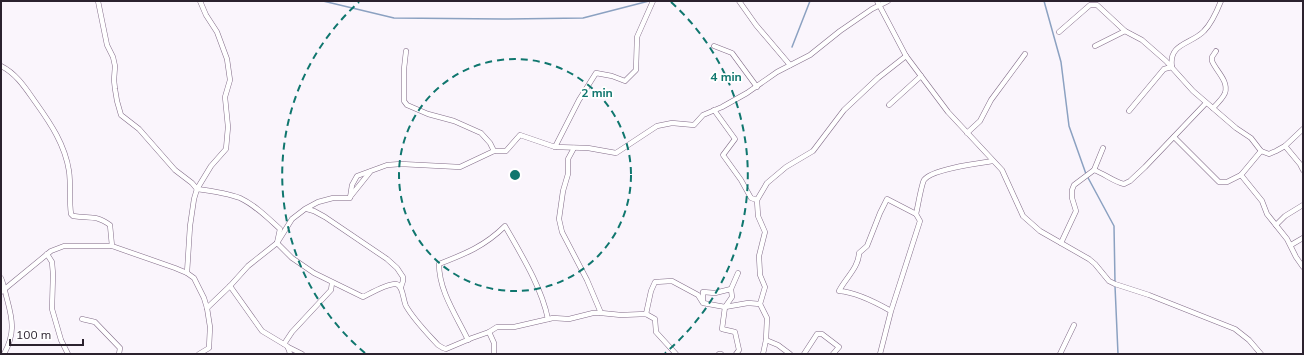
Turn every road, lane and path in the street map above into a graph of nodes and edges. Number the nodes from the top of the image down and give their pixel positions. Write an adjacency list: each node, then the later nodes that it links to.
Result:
1 (98, 1): 40 (street)
2 (200, 1): 40 (street)
3 (739, 1): 16 (street)
4 (888, 1): 7 (street)
5 (1221, 1): 18 (street)
6 (653, 2): 30 (street)
7 (878, 3): 15 (street); 16 (street)
8 (1125, 31): 9 (street); 11 (street); 18 (street)
9 (1059, 32)
10 (714, 46): 20 (street)
11 (1095, 46)
12 (406, 51): 33 (street)
13 (1216, 51): 23 (street)
14 (1025, 54): 27 (street)
15 (906, 56): 19 (street); 42 (street)
16 (790, 65): 20 (street)
17 (1, 66): 51 (street)
18 (1172, 67): 21 (street); 25 (street)
19 (921, 76): 22 (street); 27 (street)
20 (757, 87): 24 (street)
21 (1206, 103): 23 (street); 28 (street)
22 (889, 104)
23 (1213, 108): 34 (street)
24 (714, 110): 31 (street); 42 (street)
25 (1128, 111)
26 (1303, 129): 29 (street)
27 (967, 133): 35 (street)
28 (1174, 137): 36 (street); 39 (street)
29 (1285, 146): 34 (street); 37 (street)
30 (555, 147): 31 (street); 33 (street)
31 (574, 148): 67 (street)
32 (1103, 148): 36 (street)
33 (494, 151): 38 (street)
34 (1261, 151): 39 (street)
35 (993, 161): 45 (street); 49 (street)
36 (1094, 170): 49 (street)
37 (1303, 170)
38 (370, 172): 41 (street); 41 (street)
39 (1241, 175): 46 (street)
40 (197, 190): 48 (street); 55 (street)
41 (350, 198): 44 (street)
42 (756, 200): 63 (street)
43 (1303, 205): 46 (street)
44 (305, 209): 48 (street); 59 (street)
45 (916, 214): 66 (street); 66 (street)
46 (1276, 225): 50 (street)
47 (1303, 238): 50 (street)
48 (276, 243): 57 (street); 58 (street)
49 (1062, 243): 93 (street)
50 (1290, 245): 53 (street)
51 (112, 246): 52 (street); 55 (street)
52 (47, 254): 61 (street); 78 (street)
53 (1303, 267)
54 (738, 272): 60 (street)
55 (187, 273): 65 (street)
56 (1, 278): 61 (street)
57 (332, 283): 59 (street); 75 (street)
58 (230, 286): 65 (street); 75 (street)
59 (401, 288): 73 (street)
60 (731, 289): 62 (street); 64 (street)
61 (3, 291): 77 (street)
62 (703, 303): 64 (street); 68 (street)
63 (760, 304): 64 (street); 74 (street)
64 (725, 307): 86 (street)
65 (207, 308): 76 (street)
66 (891, 311): 91 (street)
67 (602, 313): 68 (street); 70 (street)
68 (646, 314): 85 (street)
69 (82, 319): 79 (street)
70 (548, 319): 72 (street); 73 (street)
71 (1074, 325): 92 (street)
72 (490, 332): 73 (street); 84 (street)
73 (468, 340)
74 (766, 340): 87 (street); 88 (street)
75 (285, 345): 82 (street); 83 (street)
76 (209, 348): 80 (street); 81 (street)
77 (4, 354)
78 (68, 354)
79 (120, 354)
80 (199, 354)
81 (210, 354)
82 (290, 354)
83 (302, 354)
84 (494, 354)
85 (676, 354)
86 (736, 354)
87 (763, 354)
88 (790, 354)
89 (804, 354): 90 (street)
90 (833, 354)
91 (880, 354)
92 (1060, 354)
93 (1261, 354)

